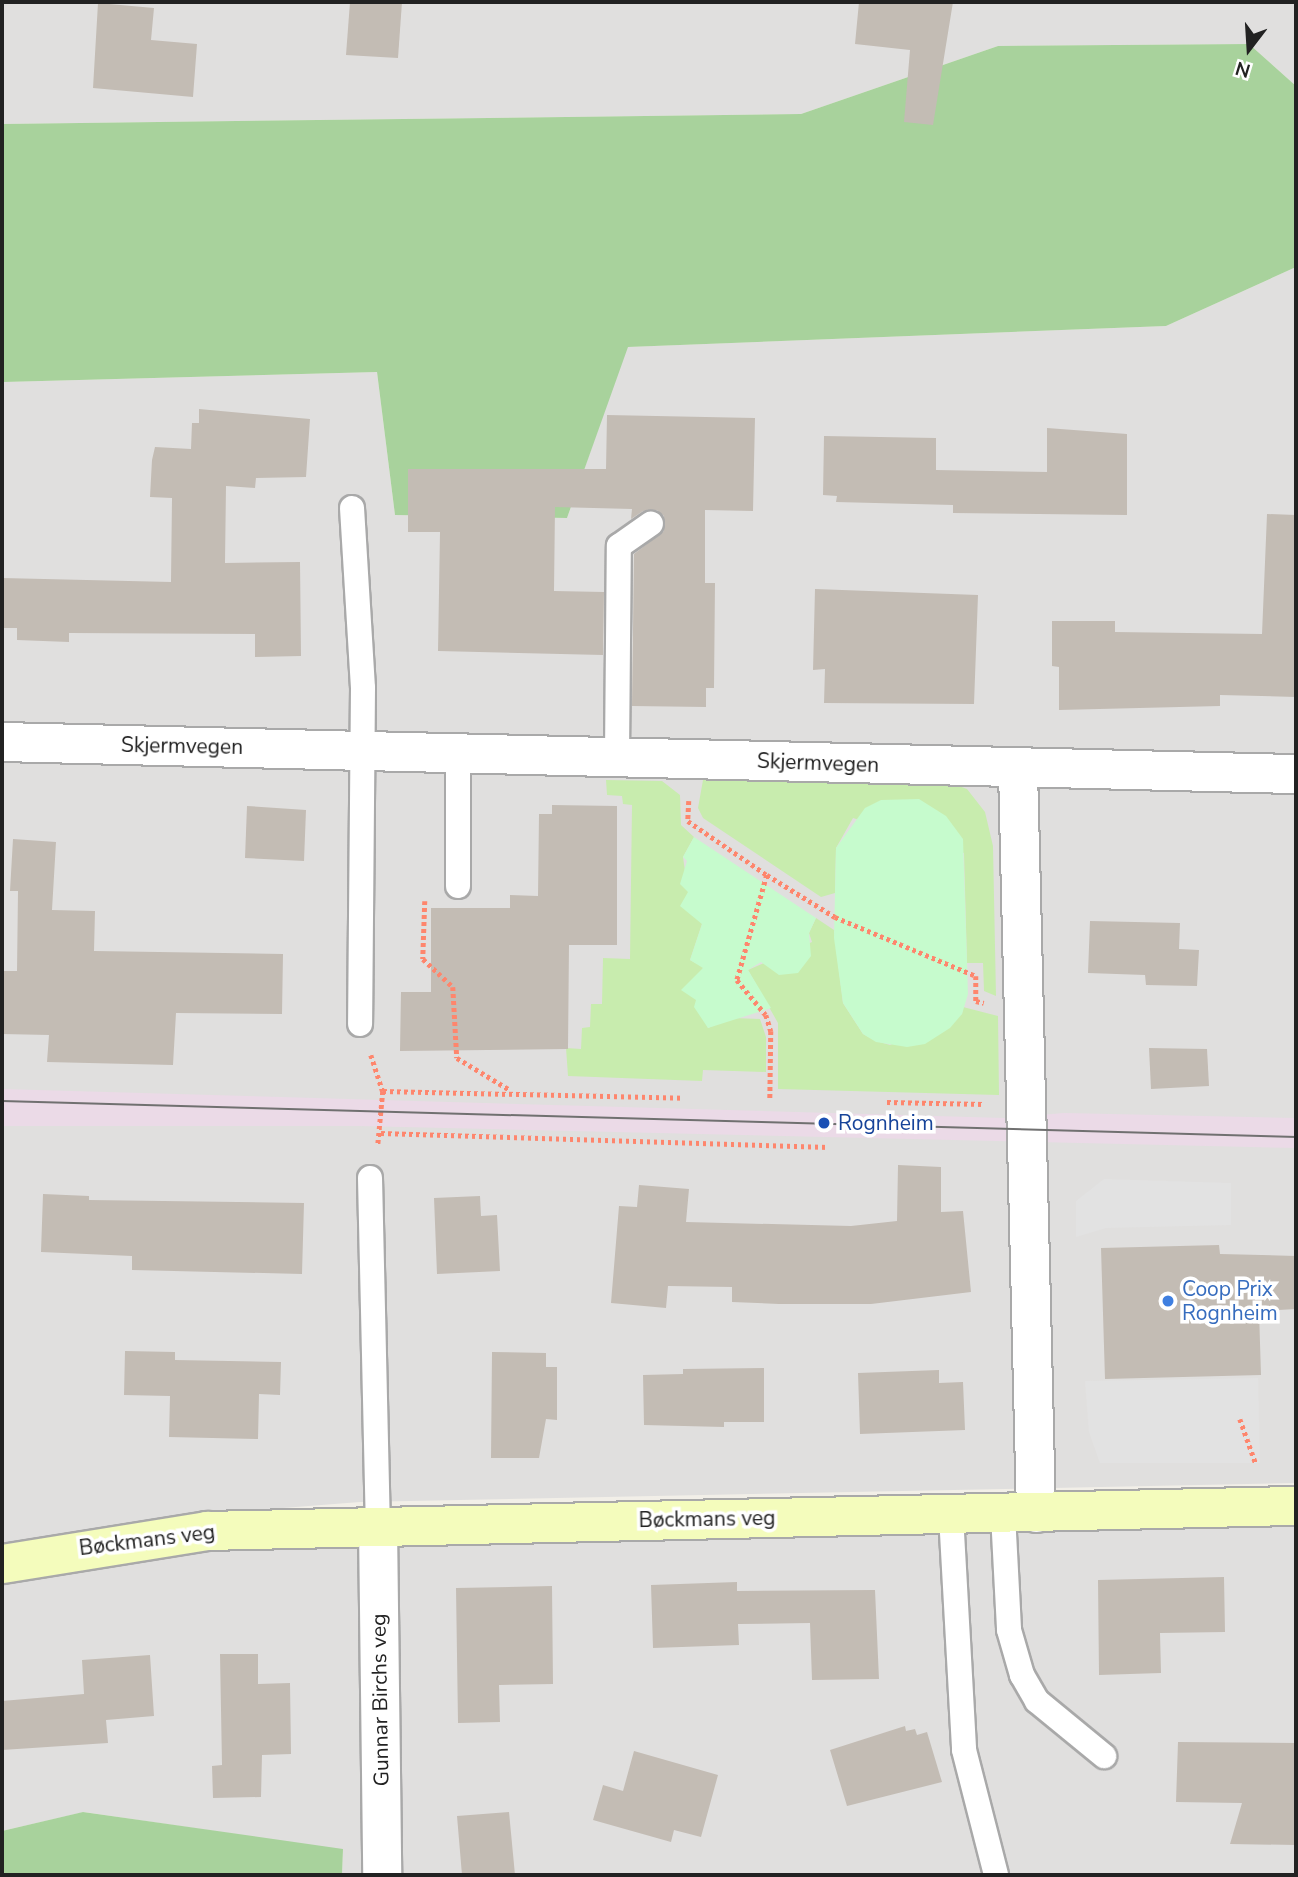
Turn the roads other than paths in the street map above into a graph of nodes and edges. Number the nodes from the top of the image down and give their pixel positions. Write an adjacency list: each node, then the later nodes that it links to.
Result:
1 (352, 508): 4 (lane)
2 (652, 524): 6 (lane)
3 (2, 742): 4 (street, Skjermvegen)
4 (363, 749): 5 (street, Skjermvegen); 10 (lane)
5 (458, 751): 6 (street, Skjermvegen); 9 (lane)
6 (617, 756): 7 (street, Skjermvegen)
7 (1018, 770): 8 (street, Skjermvegen); 13 (street)
8 (1296, 774)
9 (458, 886)
10 (360, 1024)
11 (370, 1178): 15 (lane)
12 (1296, 1506): 13 (main road, Bøckmans veg)
13 (1020, 1513): 14 (main road, Bøckmans veg); 17 (lane)
14 (951, 1515): 15 (main road, Bøckmans veg); 19 (lane)
15 (378, 1525): 16 (main road, Bøckmans veg); 18 (street, Gunnar Birchs veg)
16 (2, 1564)
17 (1104, 1756)
18 (382, 1875)
19 (996, 1875)

